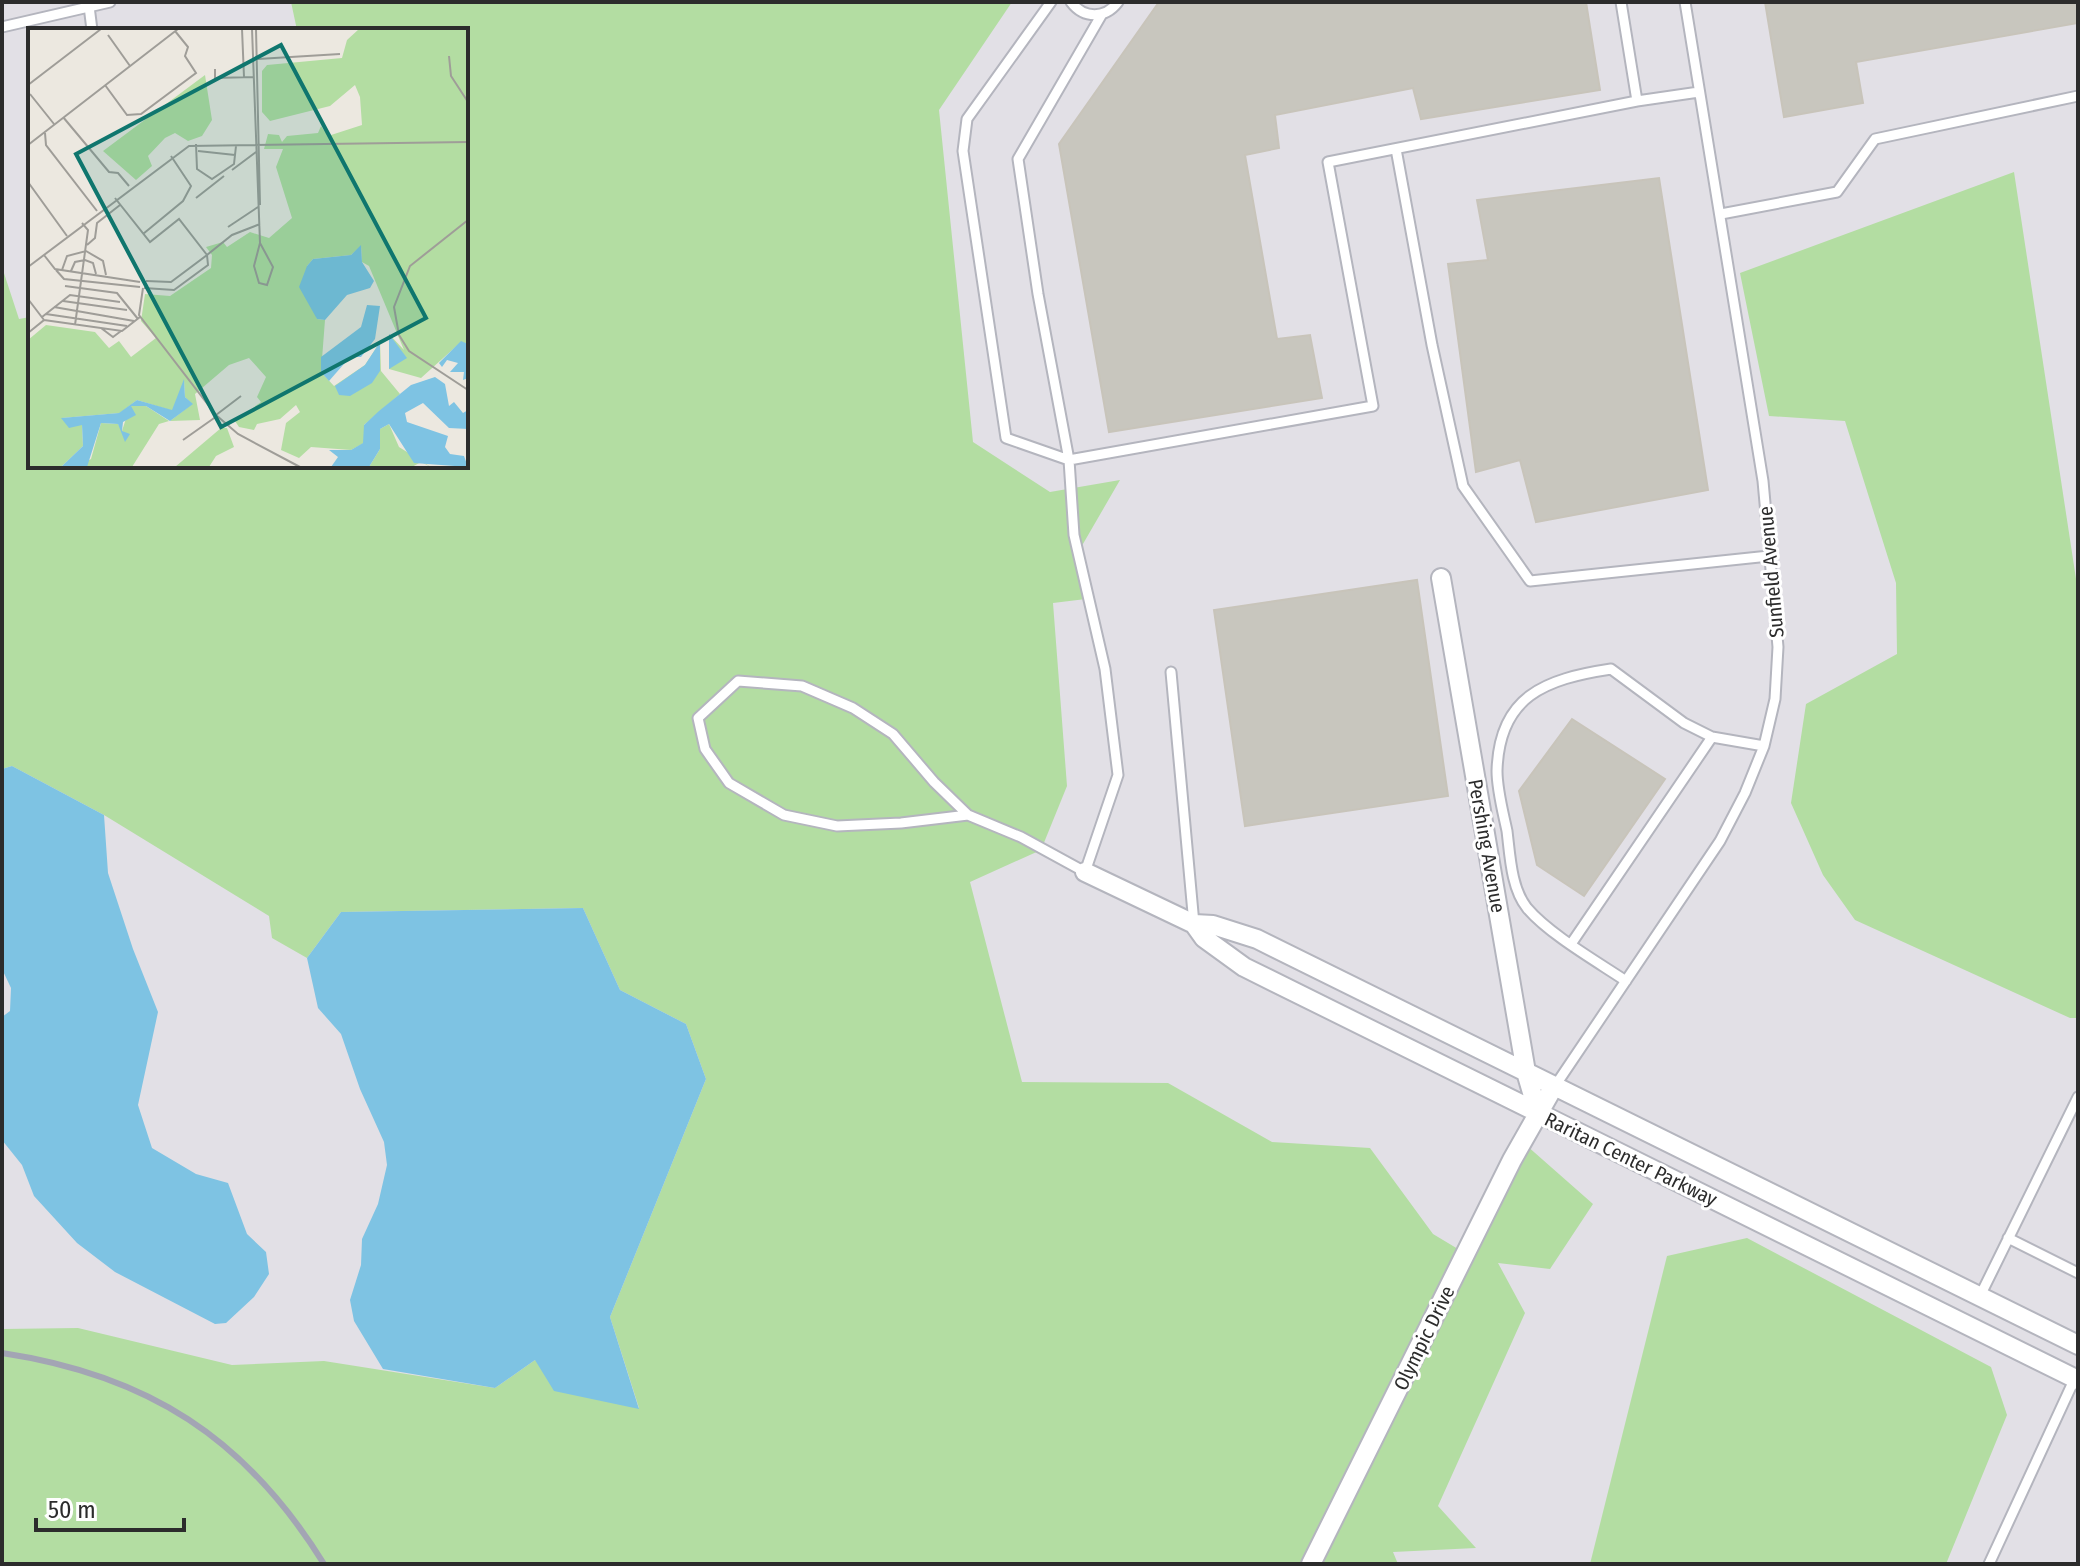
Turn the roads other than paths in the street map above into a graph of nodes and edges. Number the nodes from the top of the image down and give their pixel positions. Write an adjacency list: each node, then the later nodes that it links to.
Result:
1 (110, 2): 8 (lane)
2 (1051, 2): 17 (lane)
3 (1071, 2): 9 (lane)
4 (1118, 2): 9 (lane)
5 (1621, 2): 14 (lane)
6 (1685, 2): 12 (lane, Sunfield Avenue)
7 (76, 5): 8 (lane); 10 (lane)
8 (89, 6): 11 (lane)
9 (1102, 14): 17 (lane)
10 (2, 27)
11 (92, 28)
12 (1699, 92): 14 (lane); 16 (lane, Sunfield Avenue)
13 (2078, 96): 16 (lane)
14 (1637, 101): 15 (lane)
15 (1396, 149): 17 (lane); 18 (lane)
16 (1721, 214): 18 (lane, Sunfield Avenue)
17 (1069, 460): 24 (lane)
18 (1769, 556): 22 (lane, Sunfield Avenue)
19 (1441, 578): 28 (street, Pershing Avenue)
20 (1171, 672): 25 (lane)
21 (1712, 737): 22 (lane); 26 (lane); 26 (lane)
22 (1764, 746): 27 (lane, Sunfield Avenue)
23 (968, 815): 23 (lane); 24 (lane)
24 (1085, 872): 25 (street, Raritan Center Parkway)
25 (1194, 924): 28 (street, Raritan Center Parkway); 31 (street, Raritan Center Parkway)
26 (1571, 944): 27 (lane)
27 (1626, 981): 29 (lane, Sunfield Avenue)
28 (1526, 1072): 29 (street, Raritan Center Parkway); 31 (street, Pershing Avenue)
29 (1554, 1086): 31 (street, Olympic Drive); 34 (street, Raritan Center Parkway)
30 (2078, 1097): 32 (lane)
31 (1538, 1113): 36 (street, Raritan Center Parkway); 37 (street, Olympic Drive)
32 (2008, 1238): 33 (lane); 34 (lane)
33 (2078, 1273)
34 (1980, 1296): 35 (street, Raritan Center Parkway)
35 (2078, 1345)
36 (2077, 1377): 38 (lane)
37 (1311, 1564)
38 (1989, 1564)

